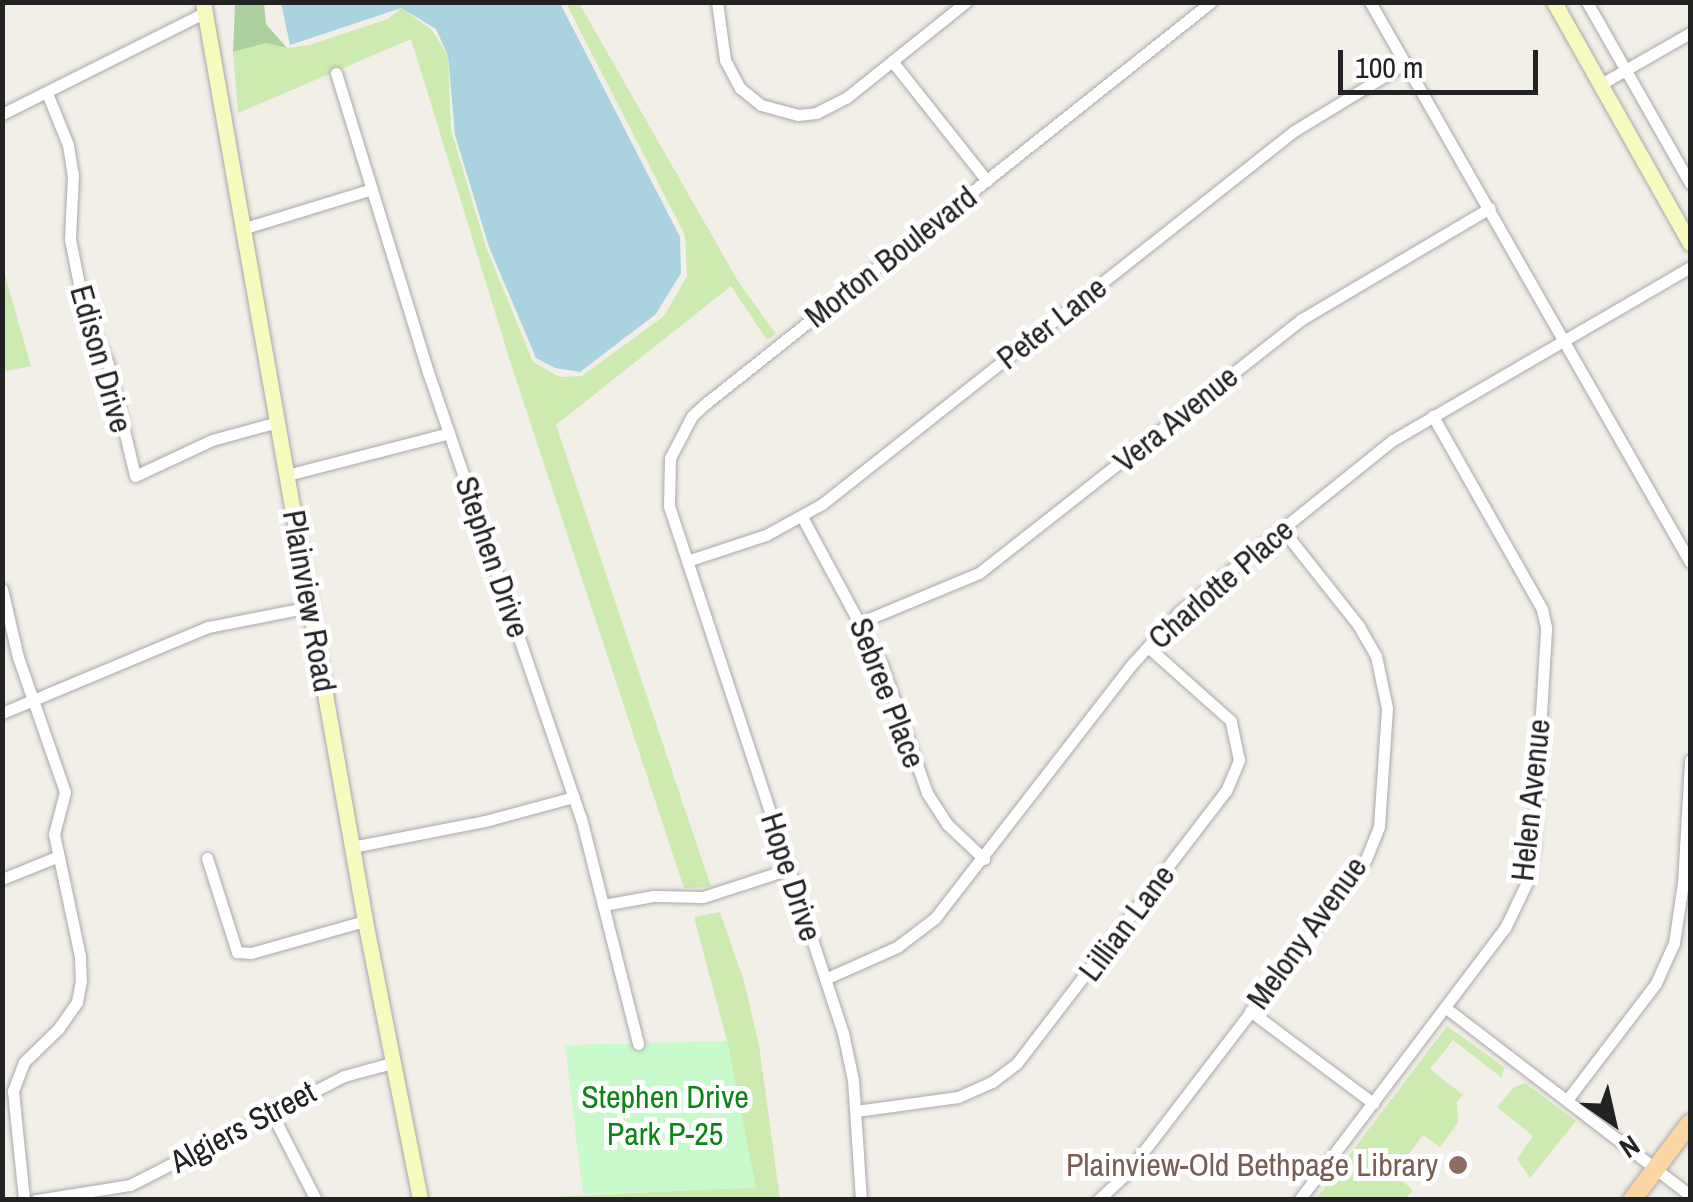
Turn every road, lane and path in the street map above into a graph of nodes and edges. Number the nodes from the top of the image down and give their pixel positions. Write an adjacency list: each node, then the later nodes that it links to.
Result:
1 (717, 2): 9 (street)
2 (966, 2): 9 (street)
3 (1210, 2): 16 (street, Morton Boulevard)
4 (1370, 2): 10 (street)
5 (1554, 2): 13 (main road)
6 (1587, 2): 11 (street)
7 (204, 8): 14 (street); 20 (main road, Plainview Road)
8 (1690, 34): 11 (street)
9 (892, 62): 16 (street)
10 (1406, 63): 19 (street); 28 (street, Peter Lane)
11 (1626, 71): 13 (street); 17 (street)
12 (336, 73): 18 (street, Stephen Drive)
13 (1600, 84): 21 (main road)
14 (47, 93): 15 (street); 25 (street, Edison Drive)
15 (2, 114)
16 (987, 181): 30 (street, Morton Boulevard)
17 (1690, 183)
18 (372, 188): 20 (street); 26 (street, Stephen Drive)
19 (1490, 208): 23 (street); 34 (street, Vera Avenue)
20 (242, 229): 25 (main road, Plainview Road)
21 (1690, 243)
22 (1690, 267): 23 (street, Charlotte Place)
23 (1566, 340): 24 (street, Charlotte Place); 31 (street)
24 (1433, 416): 29 (street, Charlotte Place); 49 (street, Helen Avenue)
25 (278, 422): 27 (main road, Plainview Road)
26 (449, 434): 27 (street); 39 (street, Stephen Drive)
27 (287, 476): 33 (main road, Plainview Road)
28 (802, 517): 30 (street, Peter Lane); 34 (street, Sebree Place)
29 (1282, 528): 35 (street, Charlotte Place); 50 (street, Melony Avenue)
30 (686, 561): 44 (street, Hope Drive)
31 (1690, 562)
32 (2, 589): 36 (street)
33 (310, 607): 36 (street); 40 (main road, Plainview Road)
34 (861, 622): 43 (street, Sebree Place)
35 (1148, 647): 43 (street, Charlotte Place); 55 (street, Lillian Lane)
36 (34, 700): 37 (street); 41 (street)
37 (2, 713)
38 (1690, 760): 53 (street)
39 (574, 798): 40 (street); 46 (street, Stephen Drive)
40 (352, 847): 47 (main road, Plainview Road)
41 (59, 856): 45 (street); 60 (street)
42 (207, 858): 47 (street)
43 (984, 859): 48 (street, Charlotte Place)
44 (789, 869): 46 (street); 48 (street, Hope Drive)
45 (2, 879)
46 (603, 905): 51 (street, Stephen Drive)
47 (365, 921): 52 (main road, Plainview Road)
48 (825, 979): 55 (street, Hope Drive)
49 (1446, 1008): 53 (street); 54 (street, Helen Avenue)
50 (1250, 1012): 54 (street); 65 (street, Melony Avenue)
51 (638, 1044)
52 (392, 1064): 56 (street, Algiers Street); 63 (main road, Plainview Road)
53 (1566, 1100): 58 (street)
54 (1373, 1103): 66 (street, Helen Avenue)
55 (856, 1111): 64 (street, Hope Drive)
56 (271, 1112): 61 (street, Algiers Street); 62 (street)
57 (1690, 1123): 58 (main road)
58 (1656, 1168): 59 (street); 67 (main road)
59 (1690, 1195)
60 (24, 1200)
61 (36, 1200)
62 (316, 1200)
63 (420, 1200)
64 (860, 1200)
65 (1098, 1200)
66 (1299, 1200)
67 (1632, 1200)

